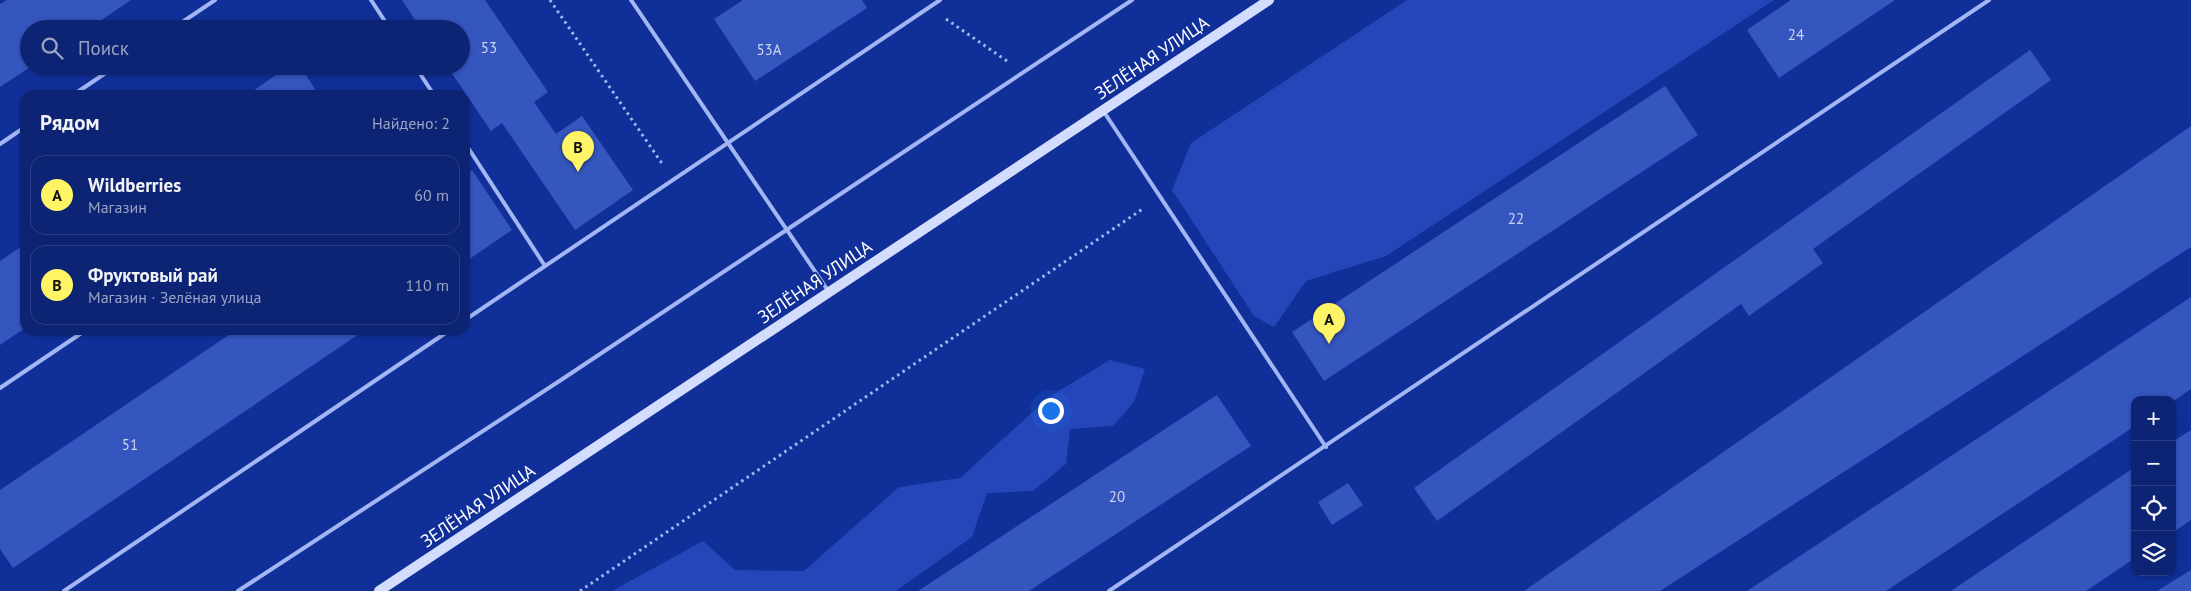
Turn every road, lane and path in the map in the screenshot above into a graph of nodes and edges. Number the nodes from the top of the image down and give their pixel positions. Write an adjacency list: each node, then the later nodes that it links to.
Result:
1 (215, 0): 10 (lane)
2 (371, 0): 11 (lane)
3 (550, 0): 22 (path)
4 (631, 0): 19 (lane)
5 (940, 0): 9 (lane)
6 (1132, 0): 12 (lane)
7 (1269, 0): 17 (main road, ЗЕЛЁНАЯ УЛИЦА)
8 (1989, 0): 31 (lane)
9 (930, 7): 12 (path); 19 (lane)
10 (185, 20)
11 (384, 20)
12 (1024, 72): 24 (lane)
13 (103, 75): 15 (lane)
14 (421, 75): 16 (lane)
15 (80, 90)
16 (430, 90)
17 (1103, 110): 23 (lane); 26 (main road, ЗЕЛЁНАЯ УЛИЦА)
18 (20, 130): 20 (lane)
19 (728, 142): 22 (lane); 24 (lane)
20 (0, 144)
21 (470, 151): 25 (lane)
22 (673, 180): 25 (lane)
23 (1160, 197): 31 (lane); 35 (path)
24 (787, 230): 26 (lane); 33 (lane)
25 (545, 266): 27 (lane)
26 (829, 292): 34 (main road, ЗЕЛЁНАЯ УЛИЦА)
27 (470, 317)
28 (79, 335): 30 (lane)
29 (443, 335): 32 (lane)
30 (0, 388)
31 (1326, 447): 36 (lane)
32 (64, 591)
33 (238, 591)
34 (379, 591)
35 (580, 591)
36 (1109, 591)

